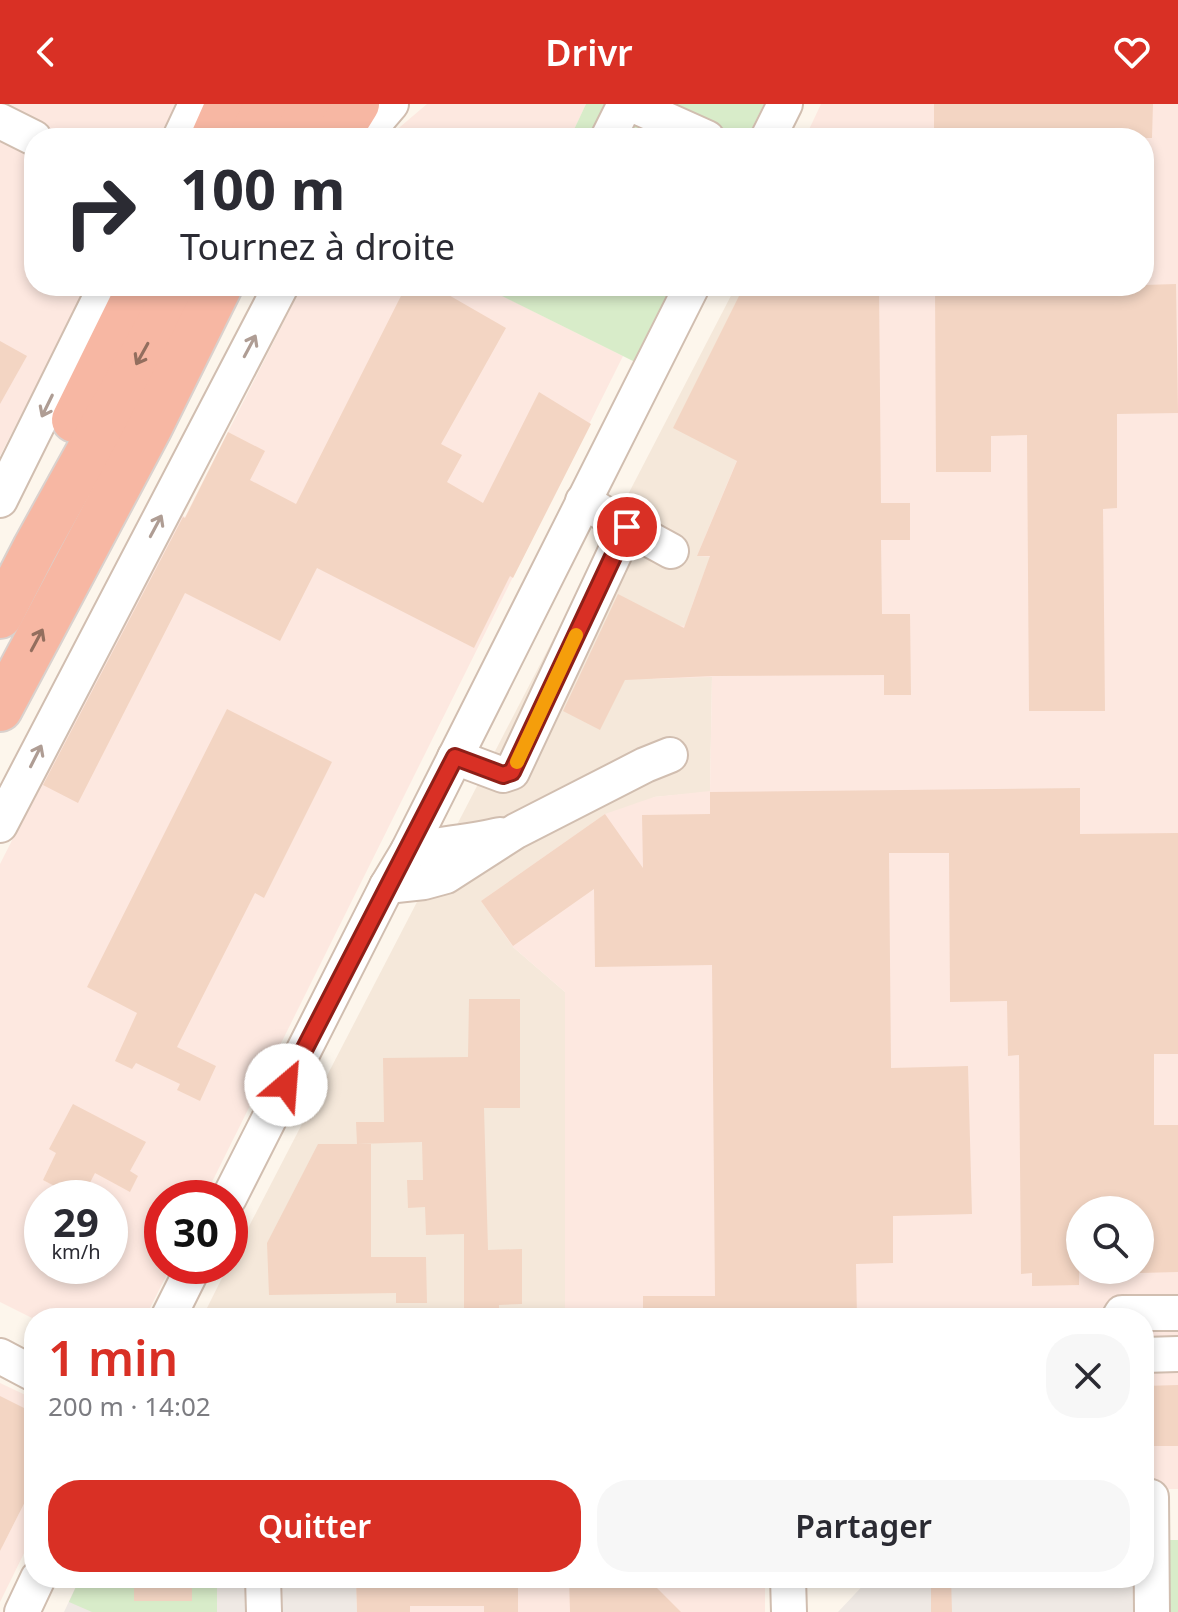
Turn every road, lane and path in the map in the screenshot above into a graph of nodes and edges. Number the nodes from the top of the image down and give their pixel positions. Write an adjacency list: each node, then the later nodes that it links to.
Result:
1 (196, 104): 11 (street)
2 (228, 104): 12 (highway)
3 (267, 104): 13 (highway)
4 (313, 104): 14 (highway)
5 (357, 104): 15 (highway)
6 (391, 104): 16 (street)
7 (625, 104): 17 (street)
8 (631, 104): 18 (street)
9 (785, 104): 19 (street)
10 (0, 121): 20 (street)
11 (185, 128)
12 (217, 128)
13 (256, 128)
14 (300, 128)
15 (342, 128)
16 (371, 128)
17 (613, 128)
18 (685, 128)
19 (773, 128)
20 (24, 133)
21 (101, 296): 29 (street, one-way to 29)
22 (135, 296): 33 (highway)
23 (174, 296): 34 (highway, one-way to 34)
24 (215, 296): 28 (highway)
25 (240, 296): 28 (highway)
26 (276, 296): 38 (street, one-way to 26)
27 (687, 296): 30 (street)
28 (149, 429): 35 (highway, one-way to 28)
29 (0, 500)
30 (583, 501): 31 (street); 37 (street)
31 (627, 527): 32 (street); 37 (street)
32 (671, 551)
33 (0, 604)
34 (0, 616)
35 (0, 709)
36 (670, 755): 39 (street)
37 (455, 757): 40 (street)
38 (0, 825)
39 (516, 831): 40 (street); 41 (street)
40 (408, 851): 41 (street)
41 (387, 886): 42 (street)
42 (238, 1180)
43 (185, 1284): 44 (street)
44 (173, 1308)
45 (1154, 1313): 46 (street)
46 (1178, 1313)
47 (0, 1336): 48 (street)
48 (24, 1348)
49 (1178, 1354): 50 (street)
50 (1154, 1355)
51 (0, 1356): 52 (street)
52 (24, 1369)
53 (1158, 1497): 54 (street)
54 (1154, 1574)
55 (33, 1588): 59 (street)
56 (263, 1588): 60 (street)
57 (788, 1588): 61 (street)
58 (1153, 1588): 62 (street)
59 (22, 1612)
60 (264, 1612)
61 (789, 1612)
62 (1152, 1612)

